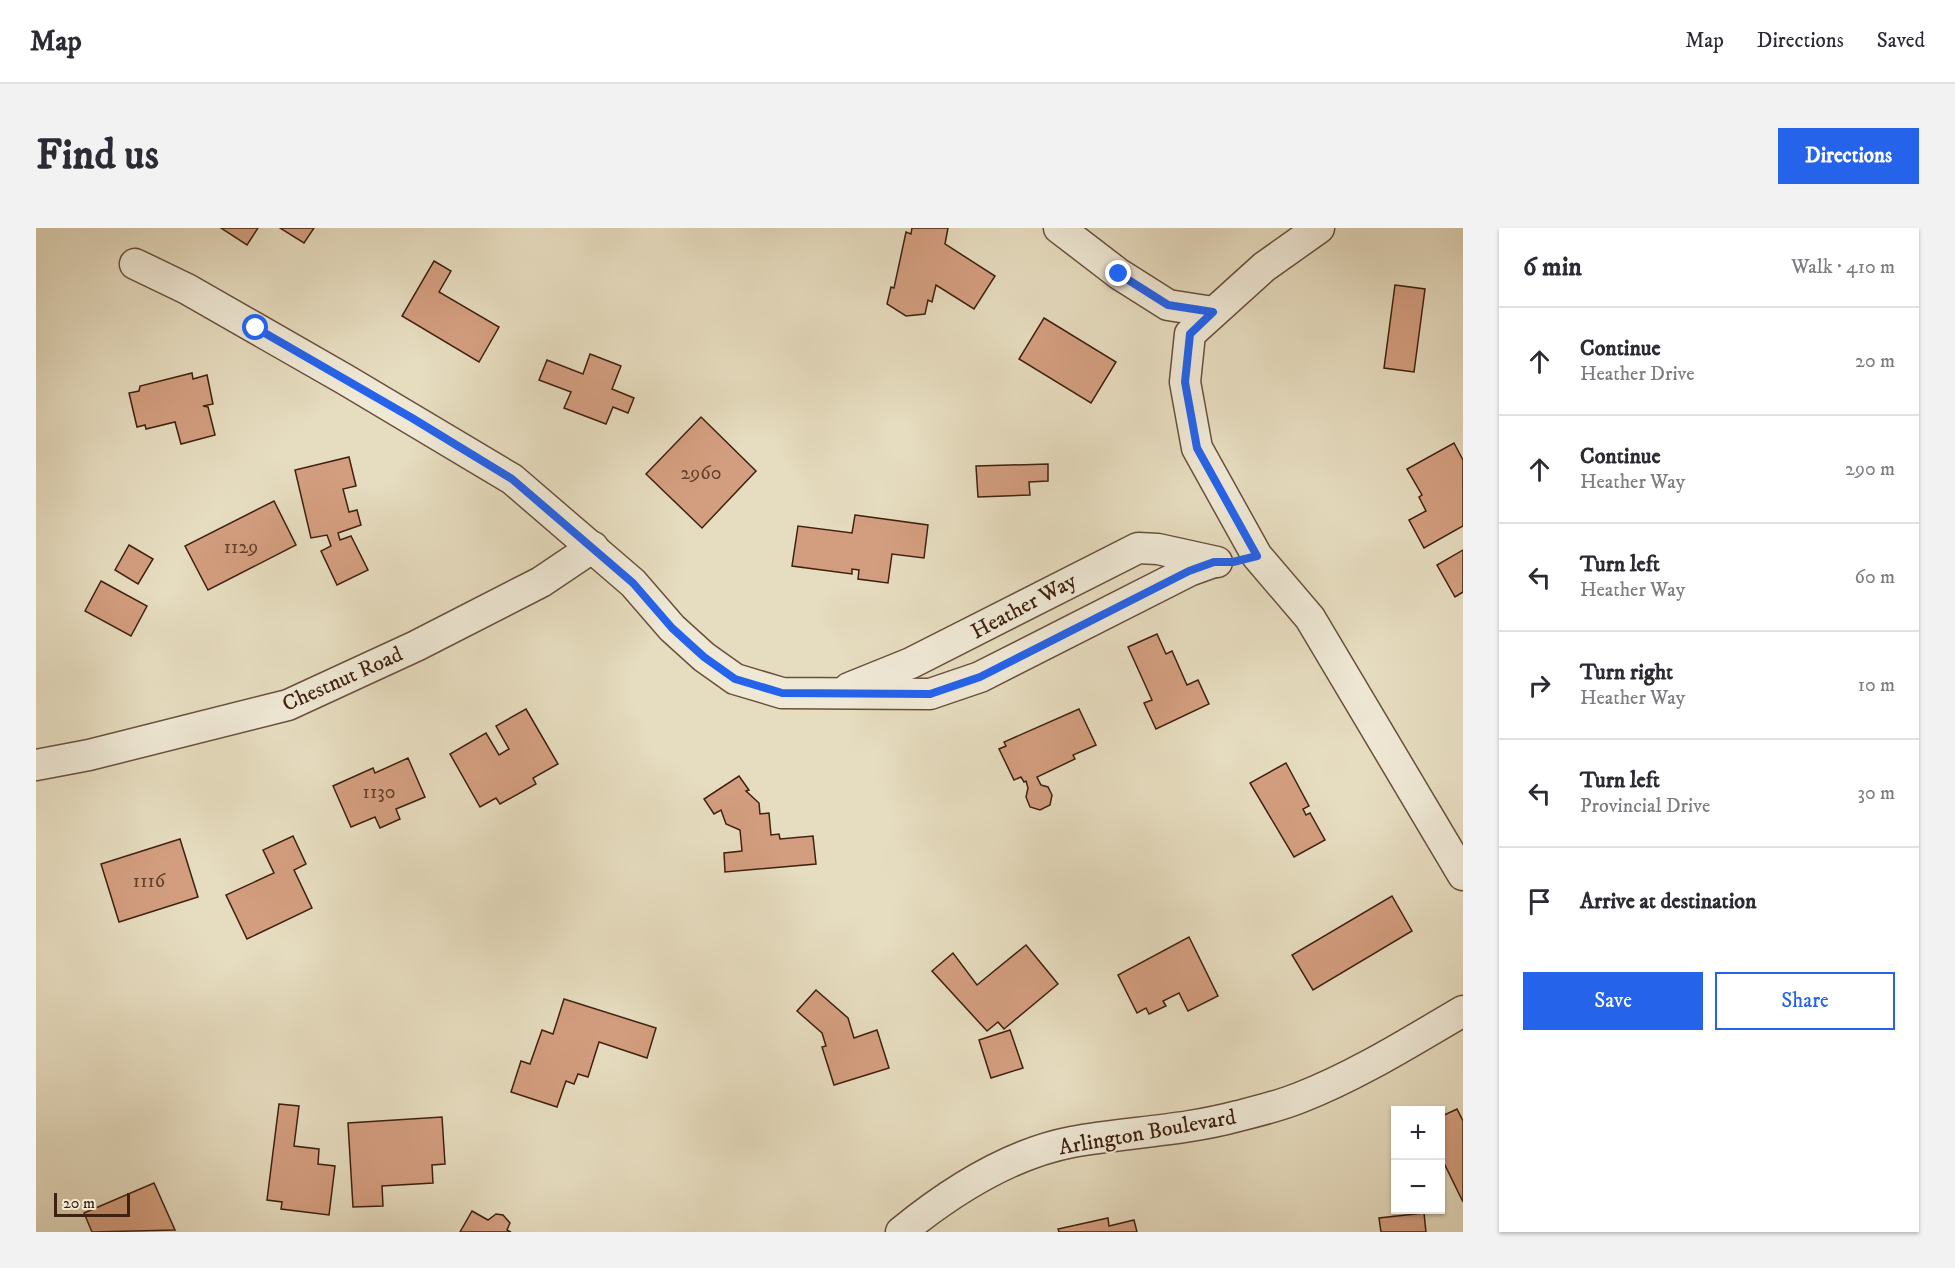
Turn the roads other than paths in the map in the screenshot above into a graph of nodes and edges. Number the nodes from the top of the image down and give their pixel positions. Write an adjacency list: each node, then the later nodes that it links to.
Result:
1 (1059, 228): 4 (street)
2 (1318, 228): 4 (street)
3 (135, 264): 5 (street, Heather Way)
4 (1213, 312): 6 (street)
5 (593, 546): 8 (street, Heather Way); 9 (street, Chestnut Road)
6 (1257, 556): 7 (street, Heather Way); 10 (street)
7 (1214, 562): 8 (street, Heather Way); 8 (street, Heather Way)
8 (837, 692)
9 (36, 765)
10 (1463, 875)
11 (1463, 1011): 12 (street, Arlington Boulevard)
12 (902, 1232)

